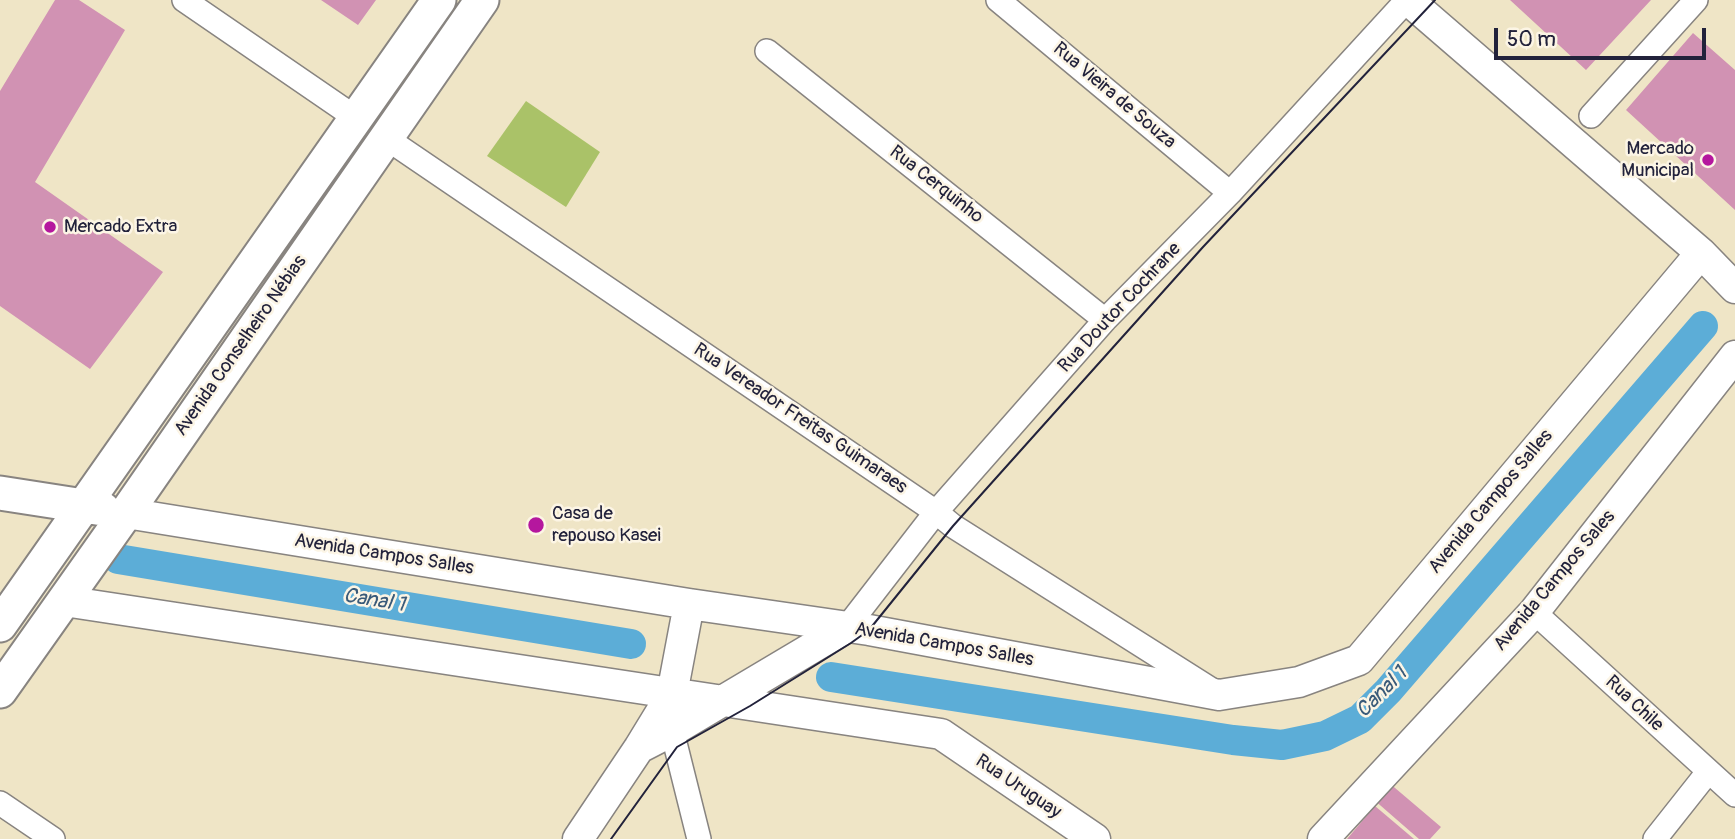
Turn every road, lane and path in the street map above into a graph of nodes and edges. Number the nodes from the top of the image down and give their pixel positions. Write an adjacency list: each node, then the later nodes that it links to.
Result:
1 (184, 0): 9 (street)
2 (439, 0): 9 (main road, Avenida Conselheiro Nébias)
3 (482, 0): 10 (main road, Avenida Conselheiro Nébias)
4 (998, 0): 11 (street, Rua Vieira de Souza)
5 (1407, 0): 11 (street, Rua Doutor Cochrane); 12 (street)
6 (1696, 0): 8 (street)
7 (767, 51): 14 (street, Rua Cerquinho)
8 (1591, 116)
9 (356, 118): 17 (main road, Avenida Conselheiro Nébias)
10 (386, 138): 18 (street, Rua Vereador Freitas Guimaraes); 19 (main road, Avenida Conselheiro Nébias)
11 (1230, 193): 14 (street, Rua Doutor Cochrane)
12 (1702, 253): 13 (street); 28 (street, Avenida Campos Salles)
13 (1735, 288)
14 (1105, 320): 18 (street, Rua Doutor Cochrane)
15 (1735, 356): 23 (street, Avenida Campos Sales)
16 (0, 493): 17 (main road, Avenida Campos Salles)
17 (84, 506): 19 (main road, Avenida Campos Salles); 20 (main road, Avenida Conselheiro Nébias)
18 (936, 512): 25 (street, Rua Doutor Cochrane); 28 (street, Rua Vereador Freitas Guimaraes)
19 (126, 513): 21 (main road, Avenida Conselheiro Nébias); 22 (street, Avenida Campos Salles)
20 (11, 593): 21 (main road); 24 (main road, Avenida Conselheiro Nébias)
21 (64, 601): 26 (main road, Avenida Conselheiro Nébias); 27 (street)
22 (689, 604): 25 (street, Avenida Campos Salles); 27 (street)
23 (1534, 612): 32 (street, Rua Chile); 39 (street, Avenida Campos Sales)
24 (0, 625)
25 (847, 627): 28 (street, Avenida Campos Salles); 29 (street)
26 (0, 691)
27 (672, 694): 29 (street); 31 (street)
28 (1219, 695)
29 (719, 701): 30 (street); 38 (street, Rua Uruguay)
30 (672, 731): 31 (street); 37 (street)
31 (639, 748): 36 (street)
32 (1708, 772): 33 (street, Rua Chile); 40 (street)
33 (1735, 795)
34 (0, 803): 35 (street)
35 (53, 839)
36 (578, 839)
37 (699, 839)
38 (1095, 839)
39 (1323, 839)
40 (1655, 839)

